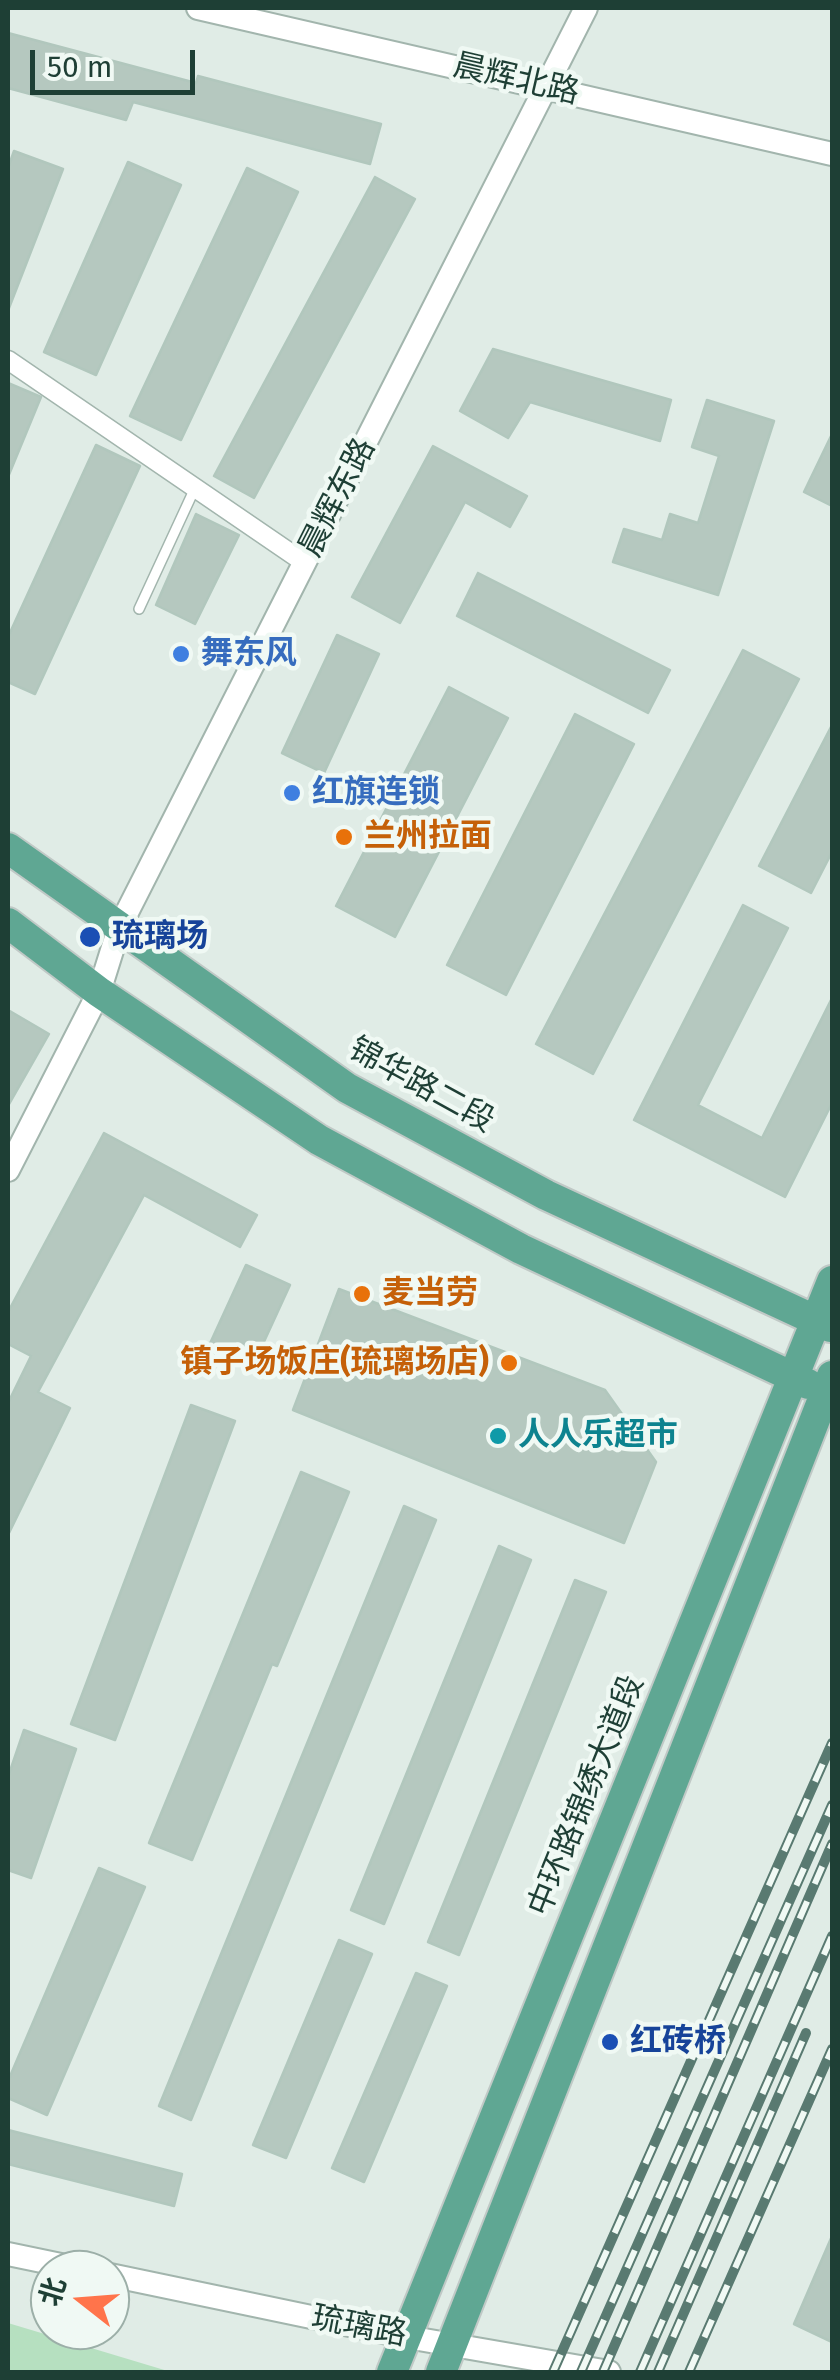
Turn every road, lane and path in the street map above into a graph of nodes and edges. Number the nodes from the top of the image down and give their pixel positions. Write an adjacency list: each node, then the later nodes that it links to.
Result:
1 (198, 8): 3 (street, 晨辉北路)
2 (586, 8): 3 (street, 晨辉东路)
3 (546, 87): 4 (street, 晨辉北路); 7 (street, 晨辉东路)
4 (832, 154)
5 (8, 360): 6 (street)
6 (195, 488): 7 (street); 8 (lane)
7 (305, 562): 11 (street, 晨辉东路)
8 (139, 609)
9 (8, 848): 11 (main road, 锦华路二段)
10 (8, 923): 12 (main road)
11 (119, 928): 12 (street, 晨辉东路); 15 (main road, 锦华路二段)
12 (99, 992): 13 (street, 晨辉东路); 16 (main road)
13 (8, 1170)
14 (832, 1281): 15 (main road, 中环路锦绣大道段)
15 (823, 1324): 16 (main road, 中环路锦绣大道段)
16 (792, 1377): 17 (main road); 19 (main road, 中环路锦绣大道段)
17 (830, 1387): 20 (main road)
18 (130, 2279): 19 (street, 琉璃路)
19 (407, 2337): 20 (street, 琉璃路); 21 (main road, 中环路锦绣大道段)
20 (447, 2358): 22 (street, 琉璃路)
21 (392, 2372)
22 (608, 2372)

